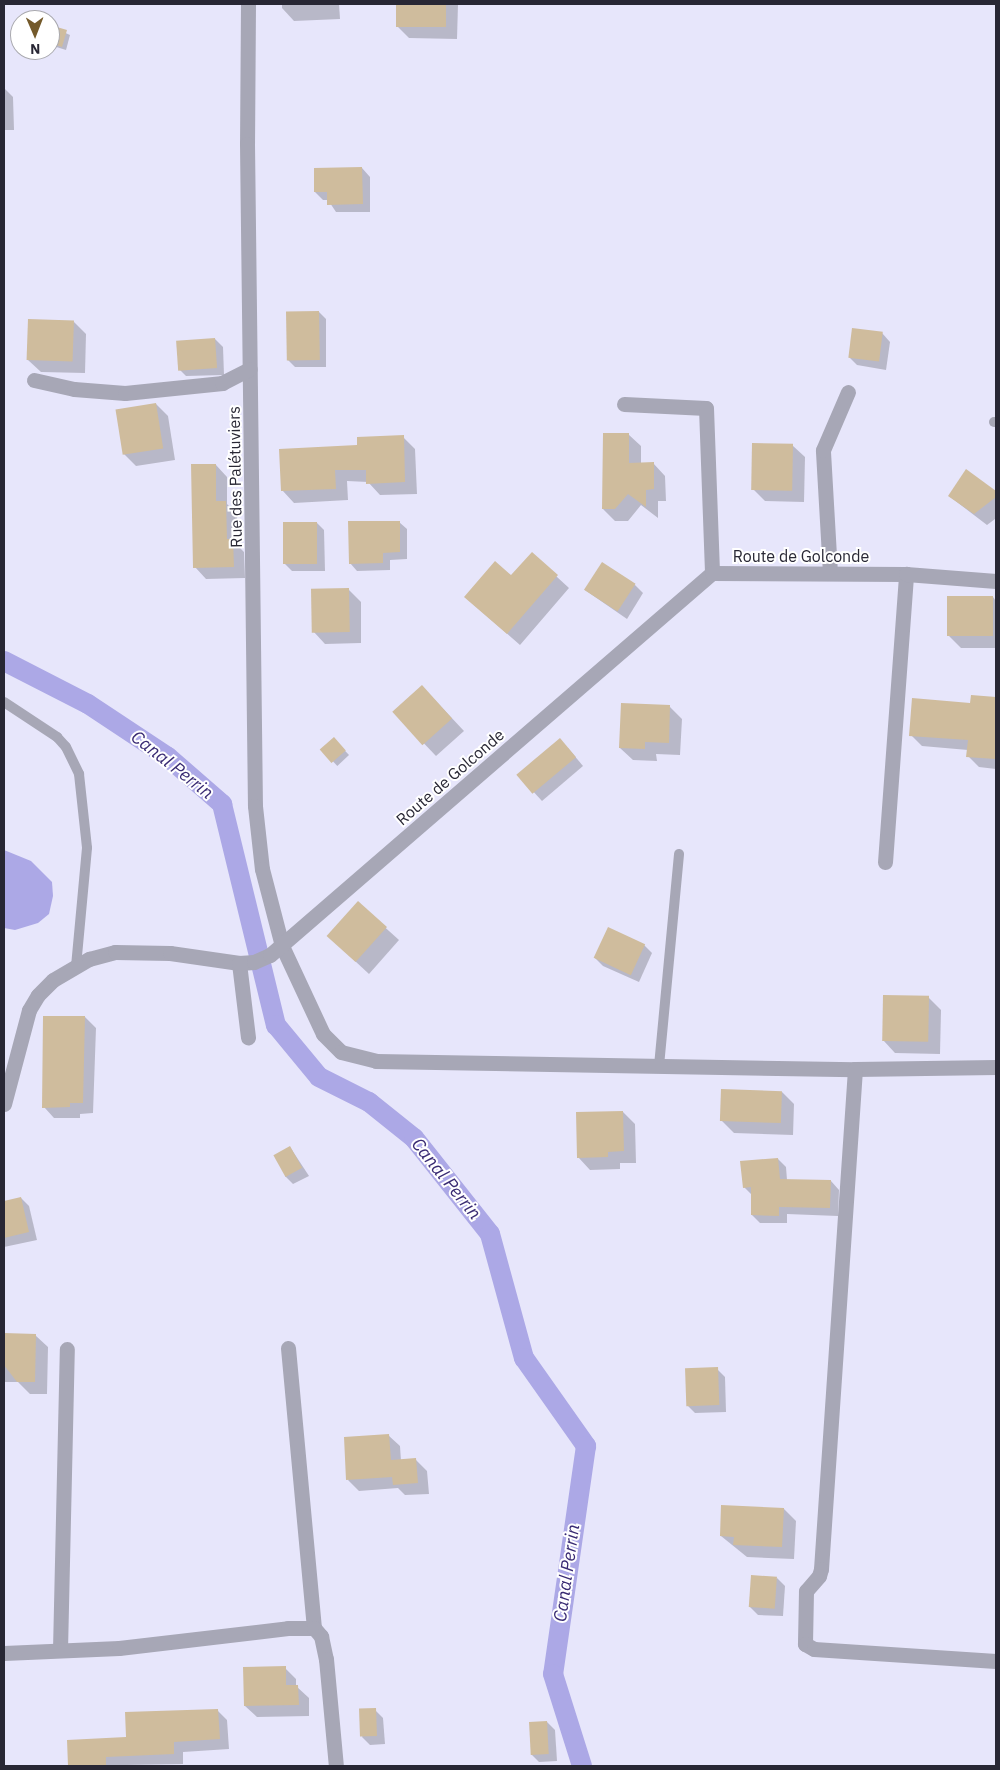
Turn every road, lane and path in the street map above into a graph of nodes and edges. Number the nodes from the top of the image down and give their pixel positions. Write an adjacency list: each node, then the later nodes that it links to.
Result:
1 (248, 4): 2 (street, Rue des Palétuviers)
2 (250, 369): 3 (street); 13 (street, Rue des Palétuviers)
3 (34, 380)
4 (848, 392): 7 (street)
5 (624, 404): 6 (street)
6 (712, 573): 7 (street, Route de Golconde); 13 (street, Route de Golconde)
7 (830, 573): 8 (street, Route de Golconde)
8 (906, 574): 9 (street, Route de Golconde); 12 (street)
9 (996, 581)
10 (4, 702): 15 (lane)
11 (679, 854): 17 (lane)
12 (885, 862)
13 (282, 946): 14 (street, Route de Golconde); 17 (street, Rue des Palétuviers)
14 (239, 963): 15 (street, Route de Golconde); 16 (street)
15 (76, 966): 20 (street, Route de Golconde)
16 (248, 1037)
17 (659, 1066): 19 (street, Rue des Palétuviers)
18 (996, 1067): 19 (street, Rue des Palétuviers)
19 (855, 1069): 26 (street)
20 (4, 1104)
21 (288, 1348): 23 (street)
22 (67, 1349): 24 (street)
23 (314, 1628): 24 (street); 27 (street)
24 (60, 1650): 25 (street)
25 (4, 1652)
26 (996, 1661)
27 (336, 1766)

